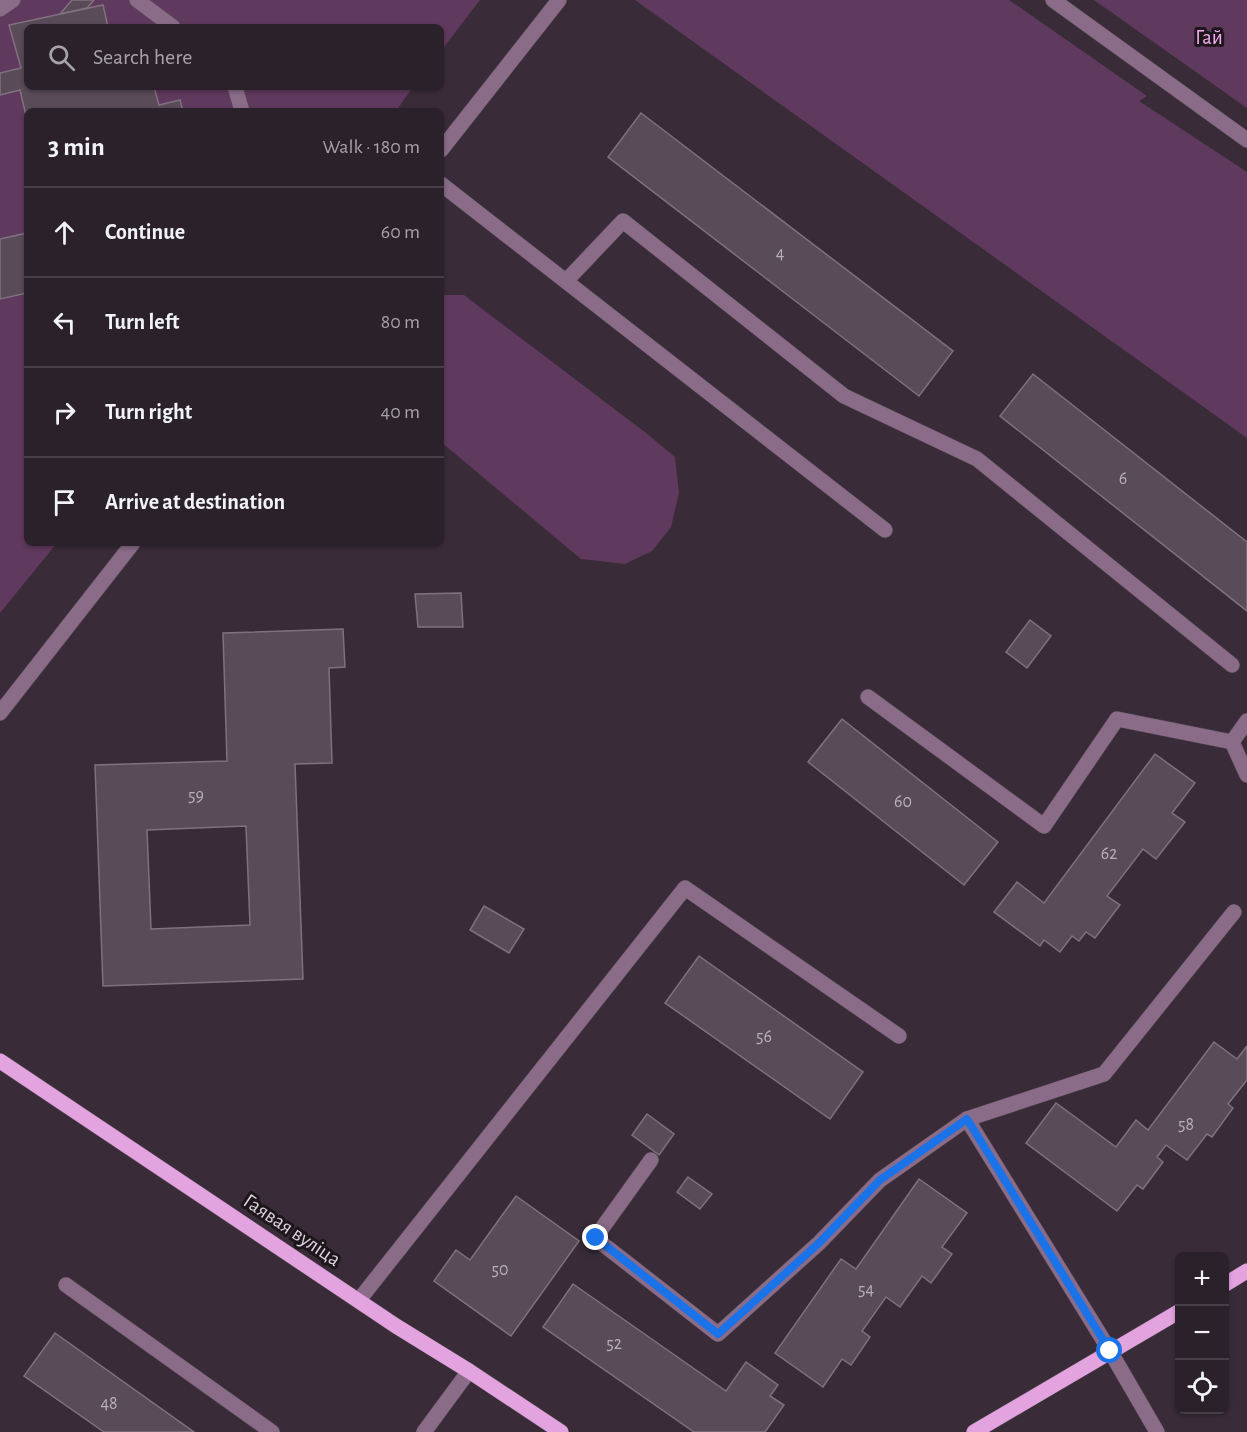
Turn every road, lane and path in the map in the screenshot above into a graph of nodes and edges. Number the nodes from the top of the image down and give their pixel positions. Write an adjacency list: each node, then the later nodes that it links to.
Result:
1 (13, 0): 5 (street)
2 (137, 0): 6 (street)
3 (559, 0): 10 (street)
4 (1053, 0): 9 (street)
5 (0, 9)
6 (169, 24)
7 (236, 90): 8 (street)
8 (241, 108)
9 (1247, 140)
10 (444, 146)
11 (444, 186): 12 (street)
12 (566, 281): 13 (street); 15 (street)
13 (885, 530)
14 (131, 546): 17 (street)
15 (1232, 665)
16 (868, 697): 19 (street)
17 (0, 713)
18 (1247, 722): 19 (street)
19 (1232, 742): 20 (street)
20 (1247, 775)
21 (1234, 912): 24 (street)
22 (899, 1036): 29 (street)
23 (0, 1061): 29 (main road, Гаявая вуліца)
24 (967, 1119): 25 (street); 31 (street)
25 (651, 1160)
26 (1247, 1271): 27 (main road)
27 (1229, 1282)
28 (66, 1285): 33 (street)
29 (359, 1300): 32 (main road, Гаявая вуліца)
30 (1175, 1313): 31 (main road)
31 (1110, 1351): 36 (main road); 37 (street)
32 (469, 1371): 34 (street); 35 (main road, Гаявая вуліца)
33 (272, 1432)
34 (424, 1432)
35 (561, 1432)
36 (974, 1432)
37 (1157, 1432)

